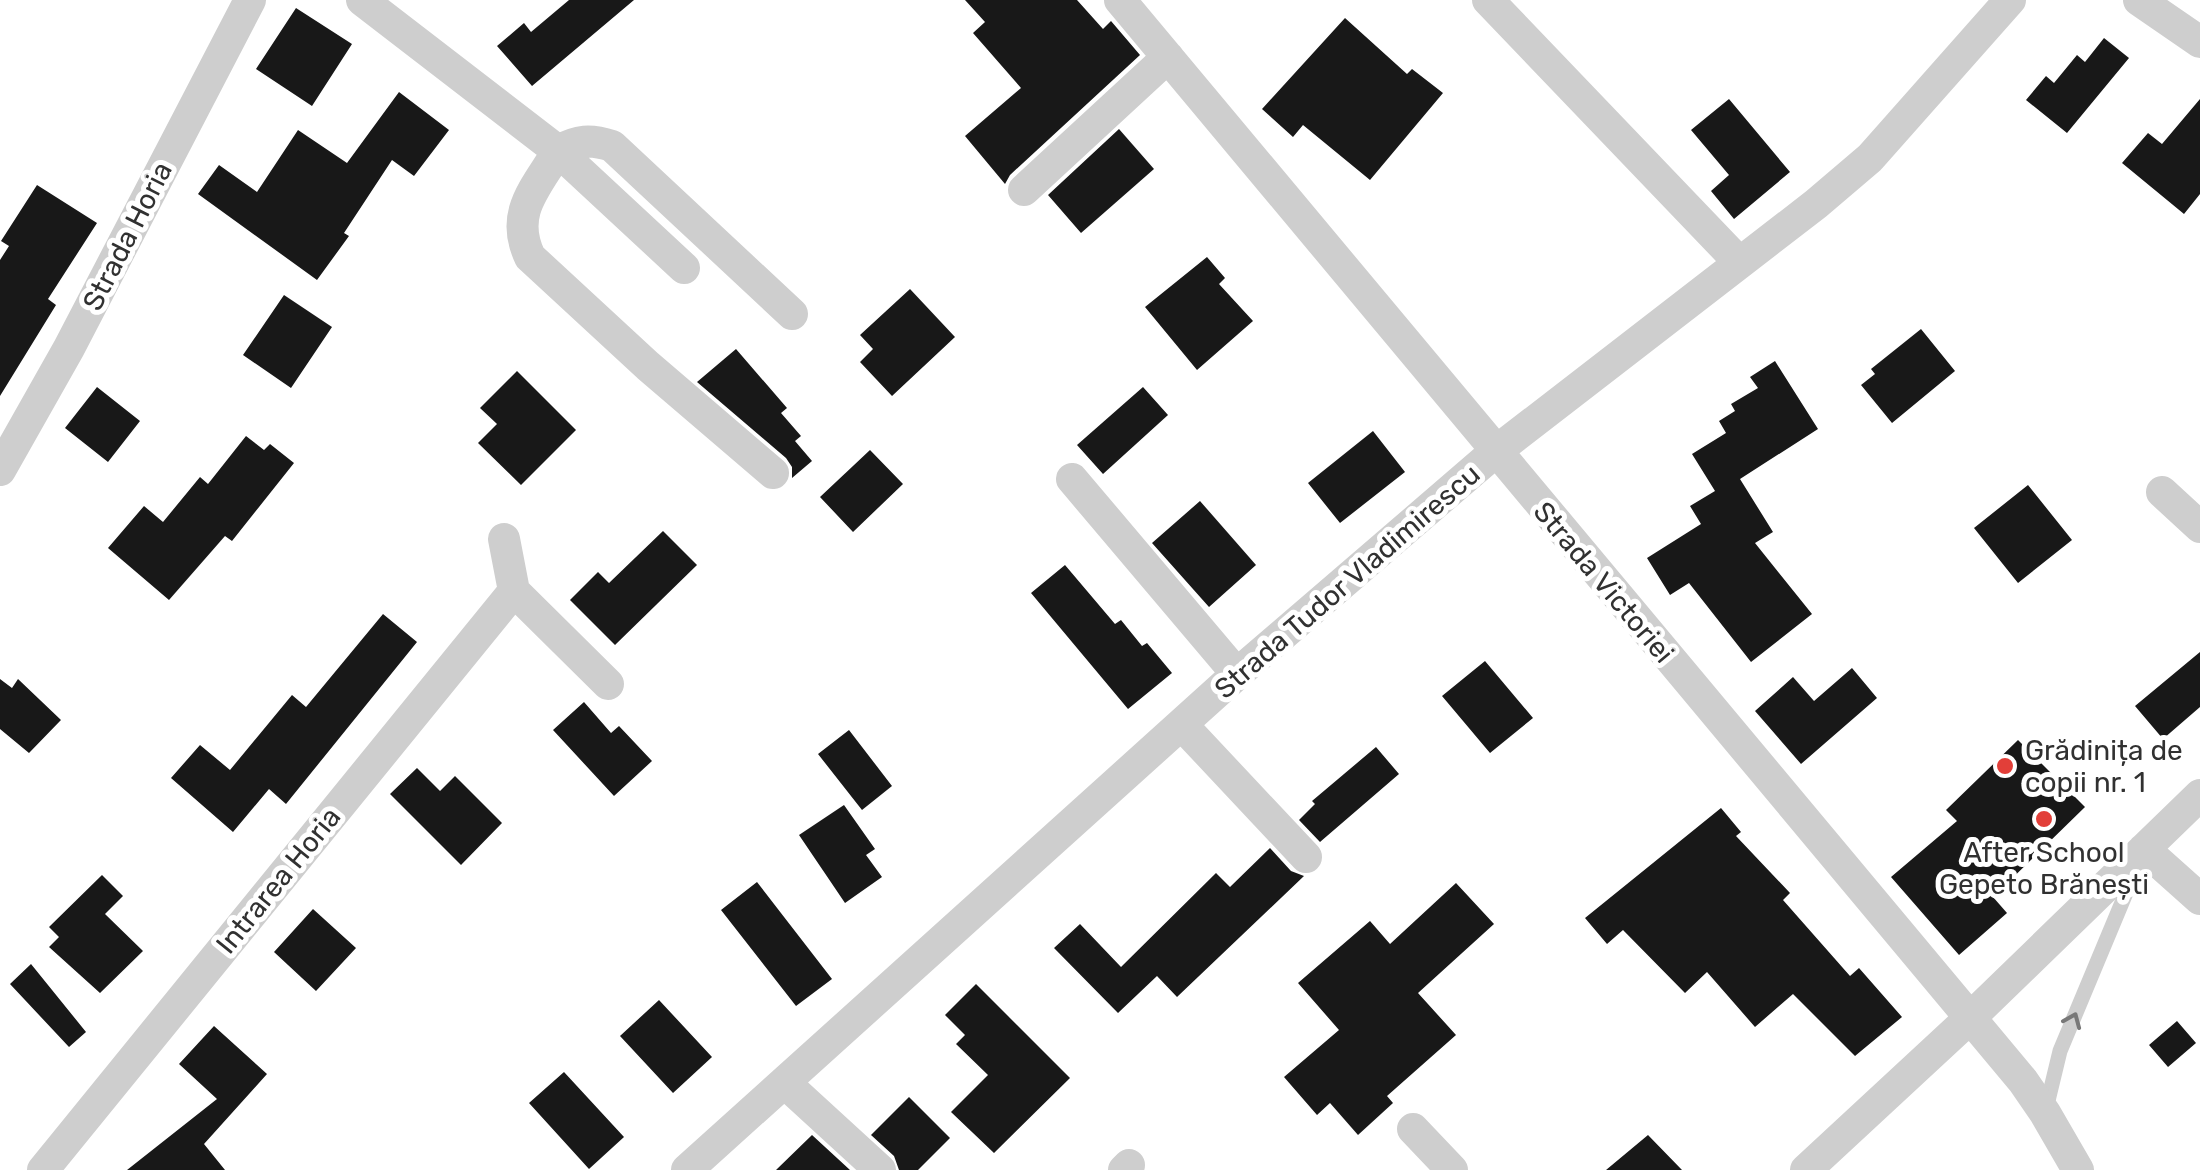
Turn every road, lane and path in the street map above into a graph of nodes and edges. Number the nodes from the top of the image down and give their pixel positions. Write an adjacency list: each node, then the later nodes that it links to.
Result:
1 (250, 0): 15 (street, Strada Horia)
2 (362, 0): 9 (street)
3 (1120, 0): 8 (street, Strada Victoriei)
4 (1488, 0): 11 (street)
5 (2010, 0): 11 (street, Strada Tudor Vladimirescu)
6 (2139, 0): 7 (street)
7 (2200, 42)
8 (1168, 57): 10 (street); 14 (street, Strada Victoriei)
9 (558, 151): 12 (street); 13 (street); 16 (street)
10 (1024, 190)
11 (1739, 262): 14 (street, Strada Tudor Vladimirescu)
12 (684, 268)
13 (792, 314)
14 (1495, 452): 22 (street, Strada Tudor Vladimirescu); 29 (street, Strada Victoriei)
15 (0, 470)
16 (773, 473)
17 (1072, 479): 22 (street)
18 (2162, 492): 19 (street)
19 (2200, 526)
20 (504, 539): 21 (street)
21 (514, 591): 23 (street); 33 (street, Intrarea Horia)
22 (1237, 674): 24 (street, Strada Tudor Vladimirescu)
23 (608, 684)
24 (1183, 726): 27 (street); 30 (street, Strada Tudor Vladimirescu)
25 (2200, 795): 26 (street)
26 (2144, 849): 28 (street); 29 (street); 31 (lane, one-way to 26)
27 (1306, 858)
28 (2200, 899)
29 (1970, 1018): 31 (street, Strada Victoriei); 37 (street)
30 (785, 1082): 34 (street, Strada Tudor Vladimirescu); 35 (street)
31 (2045, 1112): 38 (street, Strada Victoriei)
32 (1413, 1129): 36 (street)
33 (43, 1170)
34 (687, 1170)
35 (880, 1170)
36 (1452, 1170)
37 (1806, 1170)
38 (2078, 1170)

